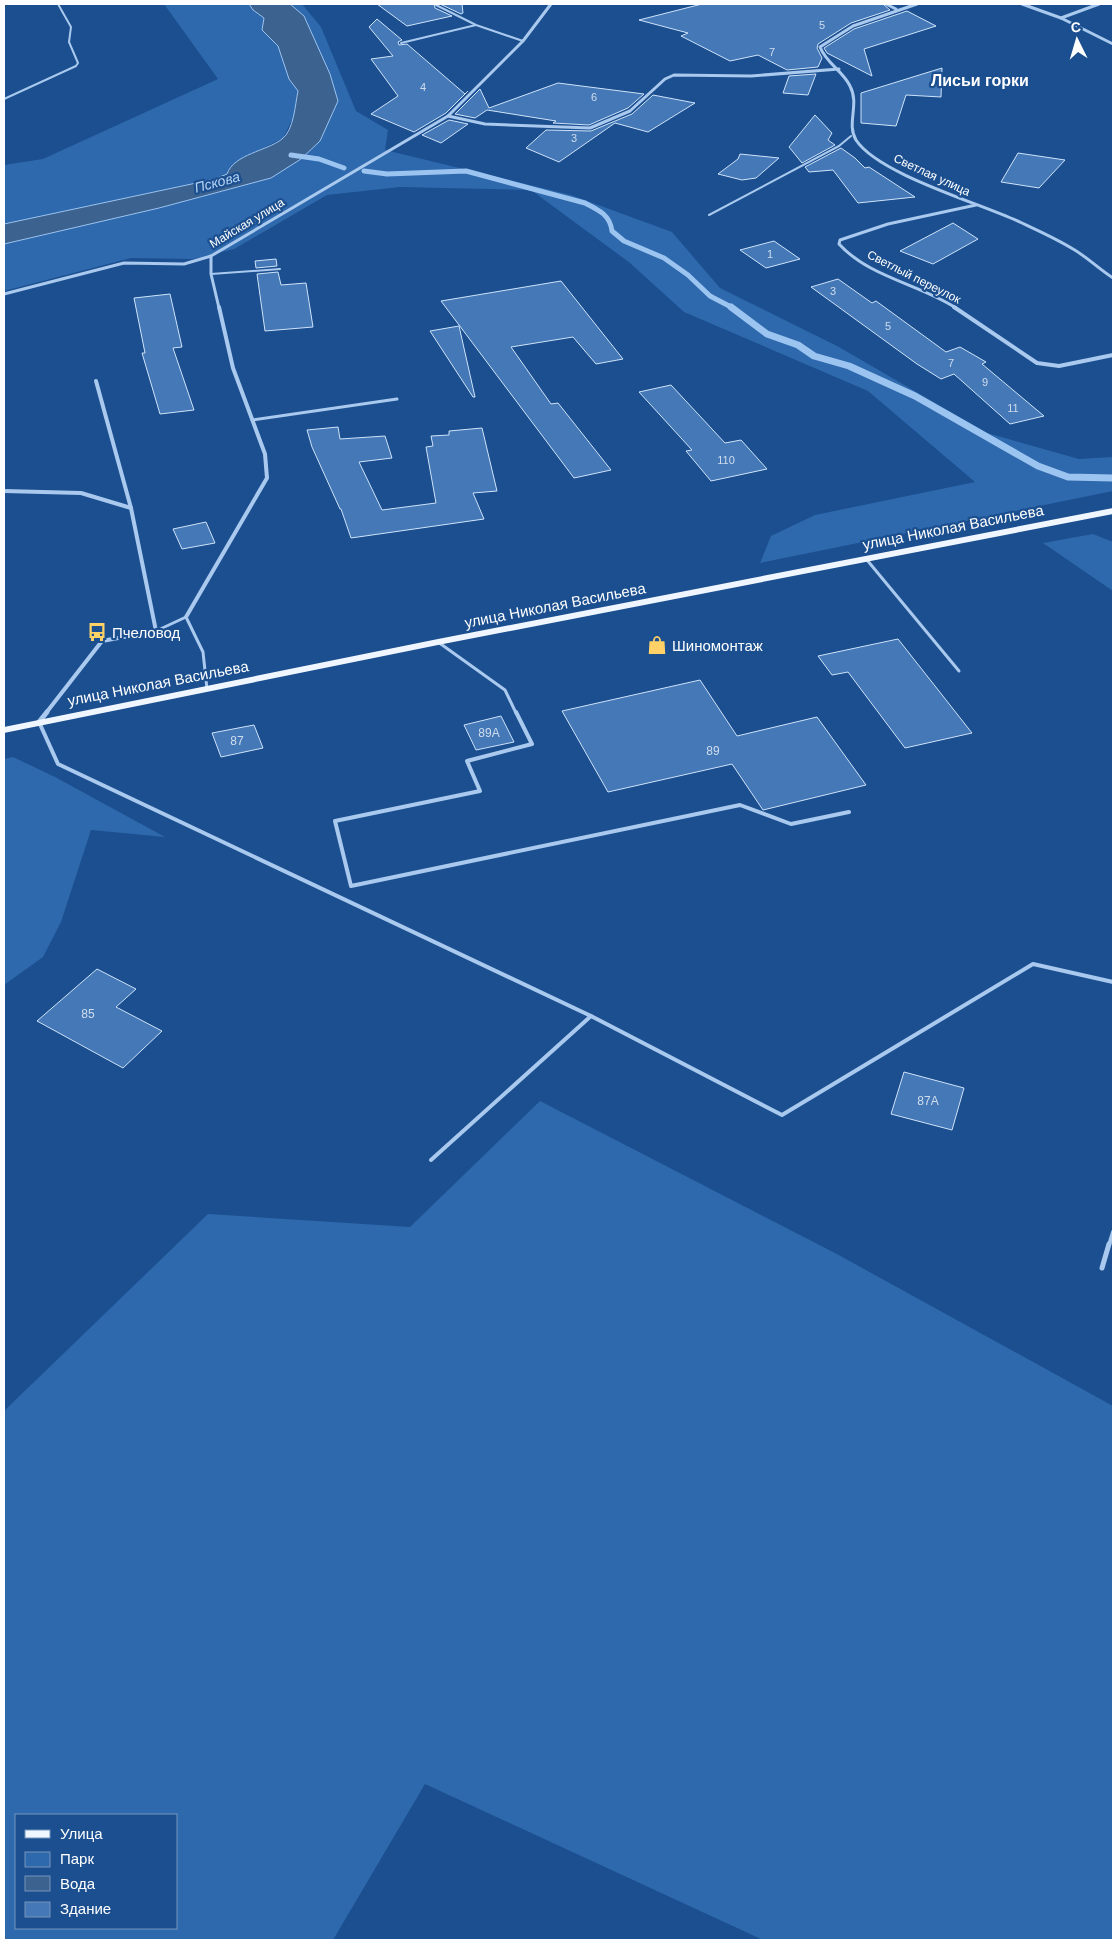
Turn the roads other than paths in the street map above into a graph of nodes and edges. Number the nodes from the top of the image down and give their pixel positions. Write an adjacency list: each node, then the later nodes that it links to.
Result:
1 (58, 4): 15 (lane)
2 (551, 4): 11 (street, Майская улица)
3 (886, 4): 8 (street)
4 (917, 4): 8 (street)
5 (1022, 4): 9 (street)
6 (1098, 4): 9 (street)
7 (436, 5): 10 (lane)
8 (896, 9): 14 (street)
9 (1061, 18): 13 (street)
10 (476, 25): 11 (lane); 12 (lane)
11 (522, 41): 16 (street, Майская улица)
12 (401, 43)
13 (1113, 44)
14 (839, 69): 16 (street); 17 (street)
15 (4, 99)
16 (448, 116): 20 (street, Майская улица)
17 (851, 136): 18 (street, Светлая улица); 19 (lane)
18 (976, 205): 23 (street, Светлая улица); 25 (street, Светлый переулок)
19 (709, 215)
20 (211, 256): 22 (street, Майская улица); 24 (street)
21 (280, 269): 22 (lane)
22 (212, 274): 28 (street, Майская улица)
23 (1113, 278)
24 (4, 294)
25 (1113, 355)
26 (96, 381): 30 (street)
27 (397, 399): 28 (lane)
28 (252, 420): 33 (street, Майская улица)
29 (4, 491): 30 (street)
30 (131, 508): 34 (street)
31 (1113, 511): 32 (main road, улица Николая Васильева)
32 (867, 560): 35 (main road, улица Николая Васильева); 36 (lane)
33 (186, 618): 34 (lane); 37 (lane)
34 (156, 631): 38 (street)
35 (438, 642): 37 (main road, улица Николая Васильева); 40 (lane)
36 (959, 671)
37 (208, 689): 38 (main road, улица Николая Васильева)
38 (40, 722): 39 (main road, улица Николая Васильева); 42 (lane)
39 (4, 730)
40 (849, 812)
41 (1113, 982): 42 (lane)
42 (591, 1016): 43 (lane)
43 (432, 1160)
44 (1113, 1232): 45 (lane)
45 (1102, 1268)

